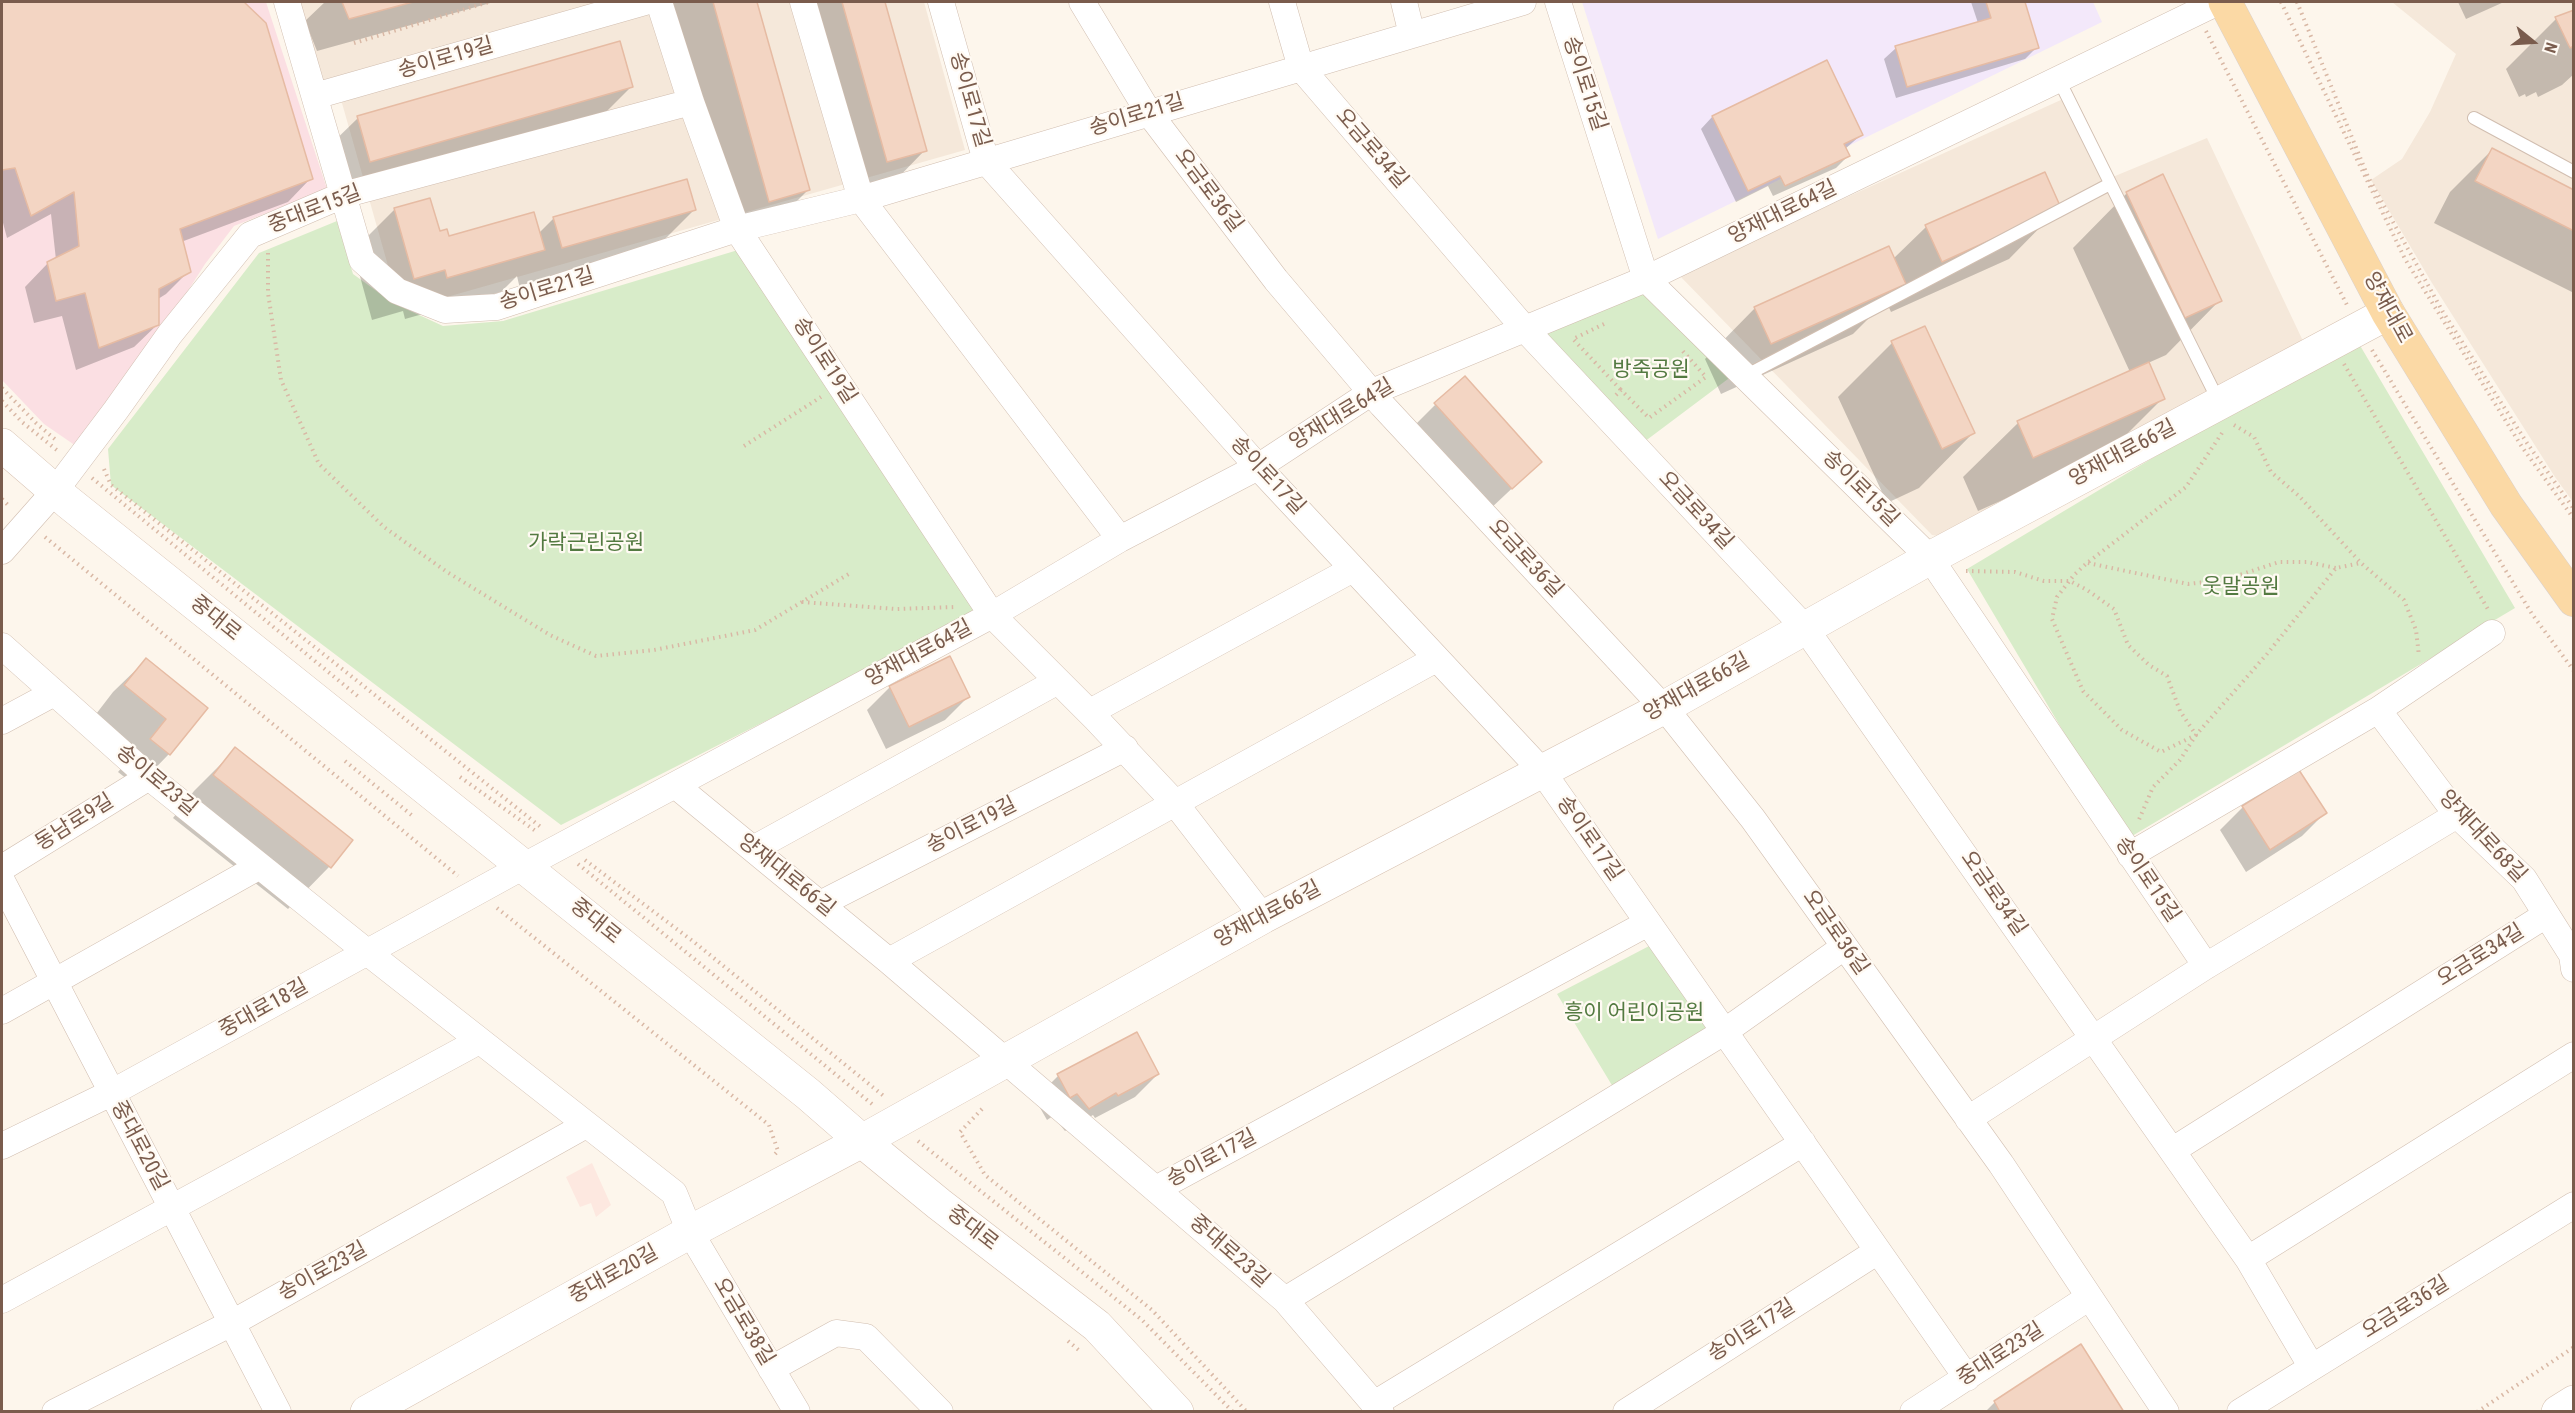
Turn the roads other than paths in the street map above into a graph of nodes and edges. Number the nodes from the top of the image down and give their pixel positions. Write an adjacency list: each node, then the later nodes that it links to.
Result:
1 (287, 2): 16 (street, 송이로21길)
2 (645, 2): 16 (street, 송이로19길)
3 (659, 2): 17 (street, 송이로19길)
4 (803, 2): 24 (street)
5 (941, 2): 20 (street, 송이로17길)
6 (1082, 2): 18 (street, 오금로36길)
7 (1282, 2): 14 (street, 오금로34길)
8 (1404, 2): 13 (street)
9 (1523, 2): 13 (street, 송이로21길)
10 (1558, 2): 26 (street, 송이로15길)
11 (2218, 2): 15 (street, 양재대로64길)
12 (2225, 2): 27 (main road, 양재대로)
13 (1412, 34): 14 (street, 송이로21길)
14 (1301, 68): 18 (street, 송이로21길); 28 (street, 오금로34길)
15 (2059, 80): 22 (lane); 26 (street, 양재대로64길)
16 (315, 96): 23 (street, 송이로21길)
17 (691, 102): 23 (street, 중대로15길); 25 (street, 송이로19길)
18 (1149, 113): 20 (street, 송이로21길); 30 (street, 오금로36길)
19 (2474, 118): 21 (lane)
20 (986, 161): 24 (street, 송이로21길); 33 (street, 송이로17길)
21 (2574, 172)
22 (2109, 184): 29 (lane); 31 (lane)
23 (343, 195): 25 (street, 송이로21길); 34 (street, 중대로15길)
24 (861, 199): 25 (street, 송이로21길); 35 (street)
25 (737, 229): 40 (street, 송이로19길)
26 (1646, 279): 28 (street, 양재대로64길); 29 (street, 송이로15길)
27 (2388, 313): 31 (street, 양재대로66길); 39 (main road, 양재대로)
28 (1524, 328): 30 (street, 양재대로64길); 42 (street, 오금로34길)
29 (1745, 376): 37 (street, 송이로15길)
30 (1372, 392): 33 (street, 양재대로64길); 47 (street, 오금로36길)
31 (2224, 412): 37 (street, 양재대로66길)
32 (2, 445): 34 (street, 중대로)
33 (1258, 467): 35 (street, 양재대로64길); 38 (street, 송이로17길)
34 (55, 491): 36 (street, 중대로15길); 60 (street, 중대로)
35 (1120, 539): 40 (street, 양재대로64길)
36 (2, 551)
37 (1934, 564): 42 (street, 양재대로66길); 58 (street, 송이로15길)
38 (1353, 569): 44 (street, 송이로17길); 49 (street)
39 (2574, 600)
40 (992, 615): 45 (street, 송이로19길); 54 (street, 양재대로64길)
41 (2486, 625): 48 (street)
42 (1805, 628): 47 (street, 양재대로66길); 75 (street, 오금로34길)
43 (2, 646): 46 (street, 송이로23길)
44 (1436, 659): 52 (street, 송이로17길); 55 (street)
45 (1058, 681): 49 (street, 송이로19길); 57 (street)
46 (54, 693): 50 (street); 53 (street, 송이로23길)
47 (1663, 708): 52 (street, 양재대로66길); 67 (street, 오금로36길)
48 (2378, 710): 56 (street, 양재대로68길); 58 (street)
49 (1090, 712): 51 (street, 송이로19길)
50 (2, 720)
51 (1125, 748): 55 (street, 송이로19길); 63 (street, 송이로19길)
52 (1542, 771): 65 (street, 양재대로66길); 66 (street, 송이로17길)
53 (149, 777): 59 (street, 송이로23길); 61 (street, 동남로9길)
54 (675, 785): 57 (street, 양재대로66길); 60 (street, 양재대로64길)
55 (1175, 803): 65 (street, 송이로19길); 69 (street)
56 (2457, 815): 64 (street, 양재대로68길); 70 (street)
57 (753, 849): 63 (street, 양재대로66길)
58 (2130, 855): 70 (street, 송이로15길)
59 (260, 866): 68 (street, 송이로23길); 72 (street)
60 (524, 866): 68 (street, 중대로18길); 82 (street, 중대로)
61 (2, 868)
62 (2, 881): 72 (street, 중대로20길)
63 (820, 904): 69 (street, 양재대로66길)
64 (2546, 915): 71 (street, 양재대로68길); 85 (street, 오금로34길)
65 (1263, 917): 78 (street, 양재대로66길)
66 (1648, 923): 74 (street, 송이로17길); 86 (street, 송이로17길)
67 (1844, 947): 74 (street); 80 (street, 오금로36길)
68 (367, 952): 76 (street, 송이로23길); 79 (street, 중대로18길)
69 (889, 961): 78 (street, 양재대로66길)
70 (2206, 966): 75 (street)
71 (2574, 969)
72 (54, 982): 73 (street); 79 (street, 중대로20길)
73 (2, 1011)
74 (1725, 1032): 83 (street, 송이로17길); 94 (street)
75 (2095, 1038): 80 (street); 85 (street, 오금로34길)
76 (479, 1041): 81 (street, 송이로23길); 88 (street)
77 (2574, 1055): 91 (street)
78 (1006, 1061): 82 (street, 양재대로66길); 86 (street, 중대로23길)
79 (111, 1093): 84 (street, 중대로18길); 88 (street, 중대로20길)
80 (1968, 1119): 92 (street, 오금로36길)
81 (586, 1125): 89 (street, 송이로23길); 95 (street, 송이로23길)
82 (862, 1142): 89 (street, 중대로20길); 106 (street, 중대로)
83 (1803, 1143): 90 (street, 송이로17길); 100 (street)
84 (2, 1146)
85 (2173, 1150): 91 (street, 오금로34길)
86 (1156, 1190): 94 (street, 중대로23길)
87 (2574, 1205): 96 (street, 오금로36길)
88 (171, 1207): 93 (street); 95 (street, 중대로20길)
89 (690, 1232): 97 (street, 오금로38길); 103 (street, 중대로20길)
90 (1878, 1251): 98 (street, 송이로17길); 107 (street, 송이로17길)
91 (2248, 1259): 96 (street, 오금로34길)
92 (2088, 1298): 98 (street, 중대로23길); 109 (street, 오금로36길)
93 (2, 1300)
94 (1285, 1300): 100 (street, 중대로23길)
95 (232, 1323): 101 (street, 송이로23길); 102 (street, 중대로20길)
96 (2311, 1366): 110 (street, 오금로36길)
97 (771, 1369): 104 (street, 오금로38길); 105 (street)
98 (1967, 1378): 108 (street, 중대로23길)
99 (2574, 1402): 111 (street)
100 (1377, 1408)
101 (56, 1412)
102 (278, 1412)
103 (367, 1412)
104 (797, 1412)
105 (940, 1412)
106 (1177, 1412)
107 (1626, 1412)
108 (1913, 1412)
109 (2166, 1412)
110 (2240, 1412)
111 (2558, 1412)

